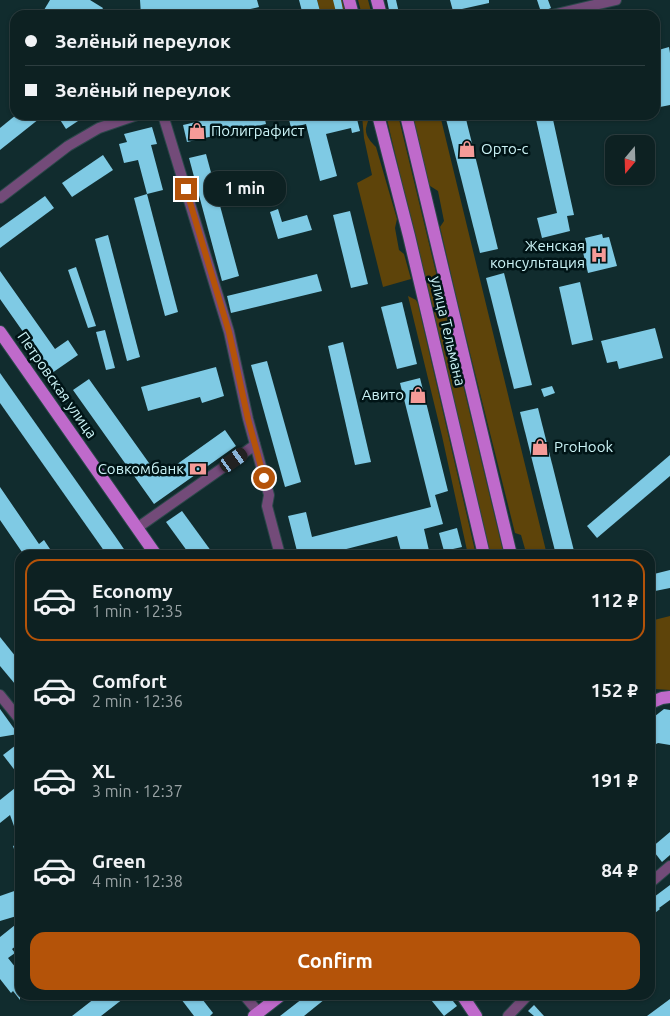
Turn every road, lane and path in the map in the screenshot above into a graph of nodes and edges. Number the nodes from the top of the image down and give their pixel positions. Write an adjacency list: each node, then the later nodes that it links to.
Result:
1 (616, 0): 2 (street)
2 (573, 10)
3 (122, 120): 7 (street)
4 (165, 120): 9 (street)
5 (379, 120): 13 (main road, улица Тельмана)
6 (407, 120): 14 (main road, улица Тельмана)
7 (0, 198)
8 (0, 332): 10 (main road, Петровская улица)
9 (255, 445): 10 (street); 12 (street)
10 (137, 528): 11 (main road, Петровская улица)
11 (152, 550)
12 (279, 550)
13 (483, 550)
14 (510, 550)
15 (0, 695): 18 (street)
16 (670, 697): 17 (main road)
17 (655, 701)
18 (15, 714)
19 (670, 866): 20 (street)
20 (655, 879)
21 (247, 1000): 25 (street)
22 (274, 1000): 25 (main road)
23 (465, 1000): 26 (main road)
24 (523, 1000): 27 (street)
25 (256, 1014)
26 (476, 1016)
27 (508, 1016)

